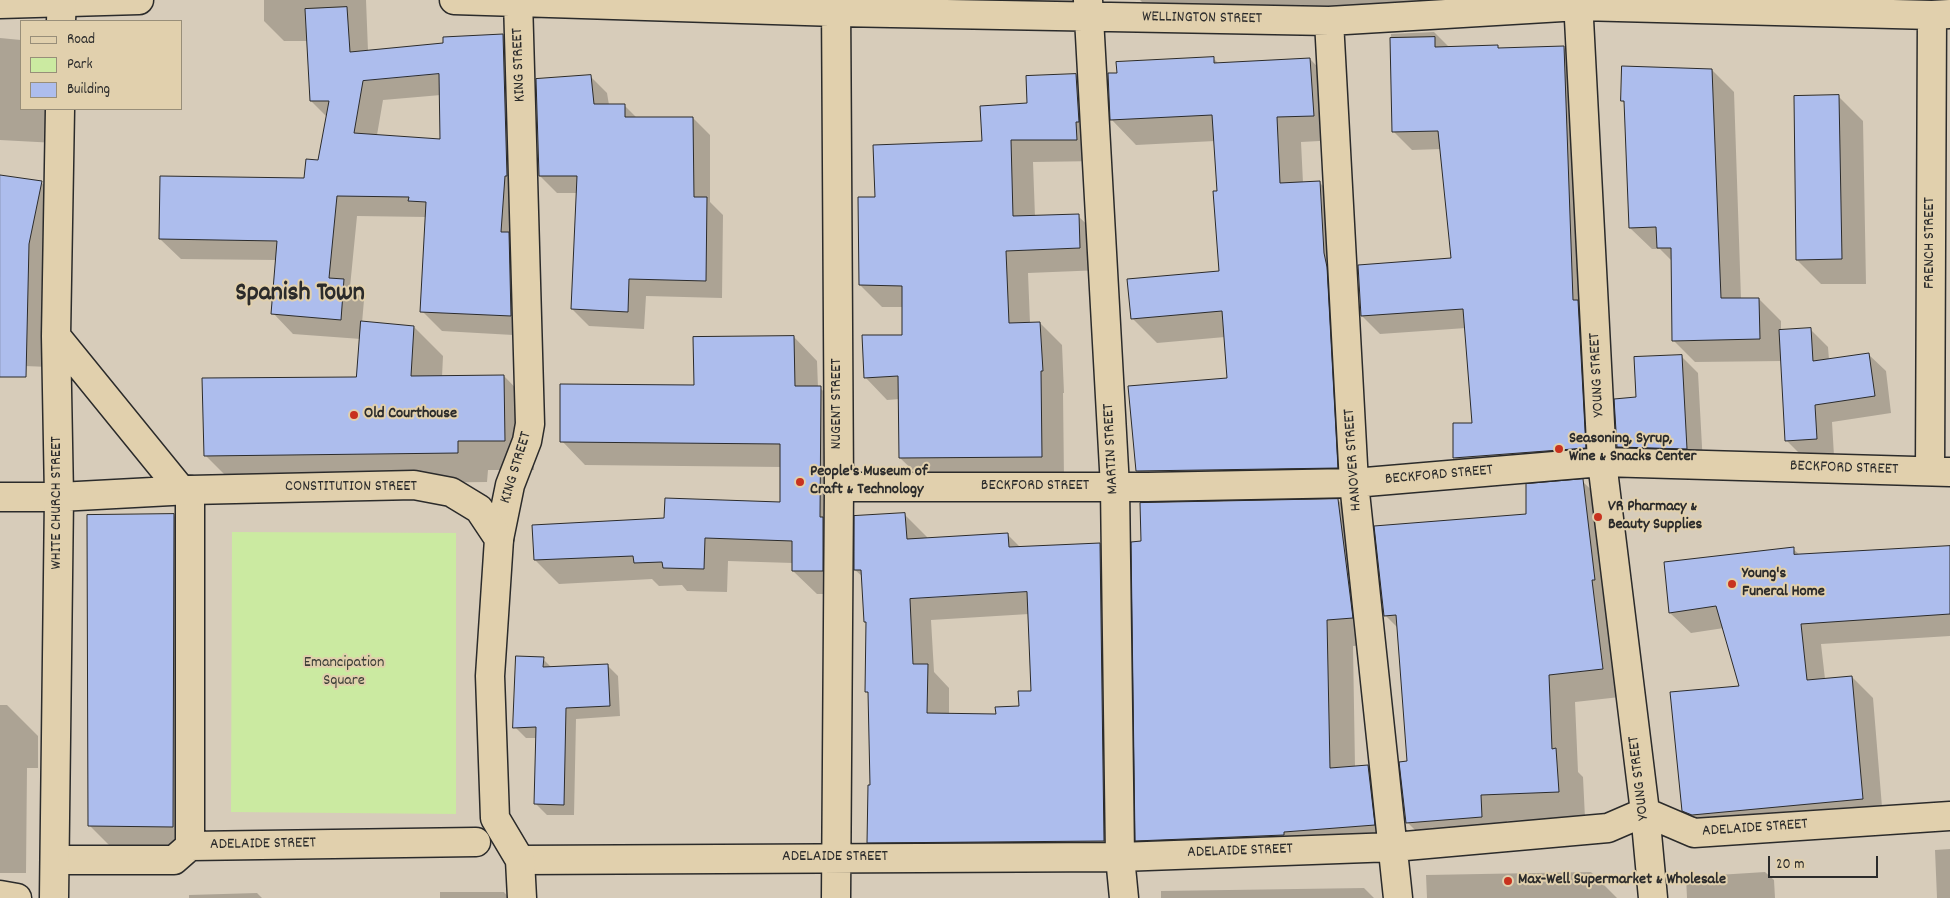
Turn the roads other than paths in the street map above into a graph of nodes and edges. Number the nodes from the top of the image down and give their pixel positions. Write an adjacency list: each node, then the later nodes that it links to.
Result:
1 (139, 0): 7 (street)
2 (454, 0): 3 (street, WELLINGTON STREET)
3 (518, 1): 6 (street, WELLINGTON STREET); 21 (street, KING STREET)
4 (1579, 3): 9 (street, WELLINGTON STREET); 10 (street, WELLINGTON STREET); 13 (street, YOUNG STREET)
5 (0, 4): 7 (street)
6 (837, 6): 8 (street, WELLINGTON STREET); 16 (street, NUGENT STREET)
7 (61, 8)
8 (1089, 9): 10 (street, WELLINGTON STREET); 17 (street, MARTIN STREET)
9 (1941, 14): 14 (street, FRENCH STREET)
10 (1329, 21): 15 (street, HANOVER STREET)
11 (60, 110): 12 (street, WHITE CHURCH STREET)
12 (56, 336): 18 (street); 20 (street, WHITE CHURCH STREET)
13 (1602, 462): 14 (street, BECKFORD STREET); 15 (street, BECKFORD STREET); 22 (street, YOUNG STREET)
14 (1940, 472)
15 (1354, 482): 17 (street, BECKFORD STREET); 26 (street, HANOVER STREET)
16 (838, 487): 17 (street, BECKFORD STREET); 28 (street, NUGENT STREET)
17 (1115, 487): 27 (street, MARTIN STREET)
18 (186, 491): 20 (street, CONSTITUTION STREET); 21 (street, CONSTITUTION STREET); 25 (street)
19 (0, 497): 20 (street, CONSTITUTION STREET)
20 (59, 498): 29 (street, WHITE CHURCH STREET)
21 (499, 538): 30 (street, KING STREET)
22 (1645, 812): 23 (street, ADELAIDE STREET); 26 (street, ADELAIDE STREET); 38 (street, YOUNG STREET)
23 (1950, 816)
24 (476, 842): 25 (street, ADELAIDE STREET)
25 (190, 846): 29 (street, ADELAIDE STREET)
26 (1394, 846): 27 (street, ADELAIDE STREET); 37 (street, HANOVER STREET)
27 (1120, 857): 28 (street, ADELAIDE STREET); 36 (street, MARTIN STREET)
28 (836, 858): 30 (street, ADELAIDE STREET); 35 (street, NUGENT STREET)
29 (55, 860): 33 (street, WHITE CHURCH STREET)
30 (520, 860): 34 (street, KING STREET)
31 (0, 895): 32 (street)
32 (17, 898)
33 (54, 898)
34 (522, 898)
35 (836, 898)
36 (1124, 898)
37 (1398, 898)
38 (1653, 898)

